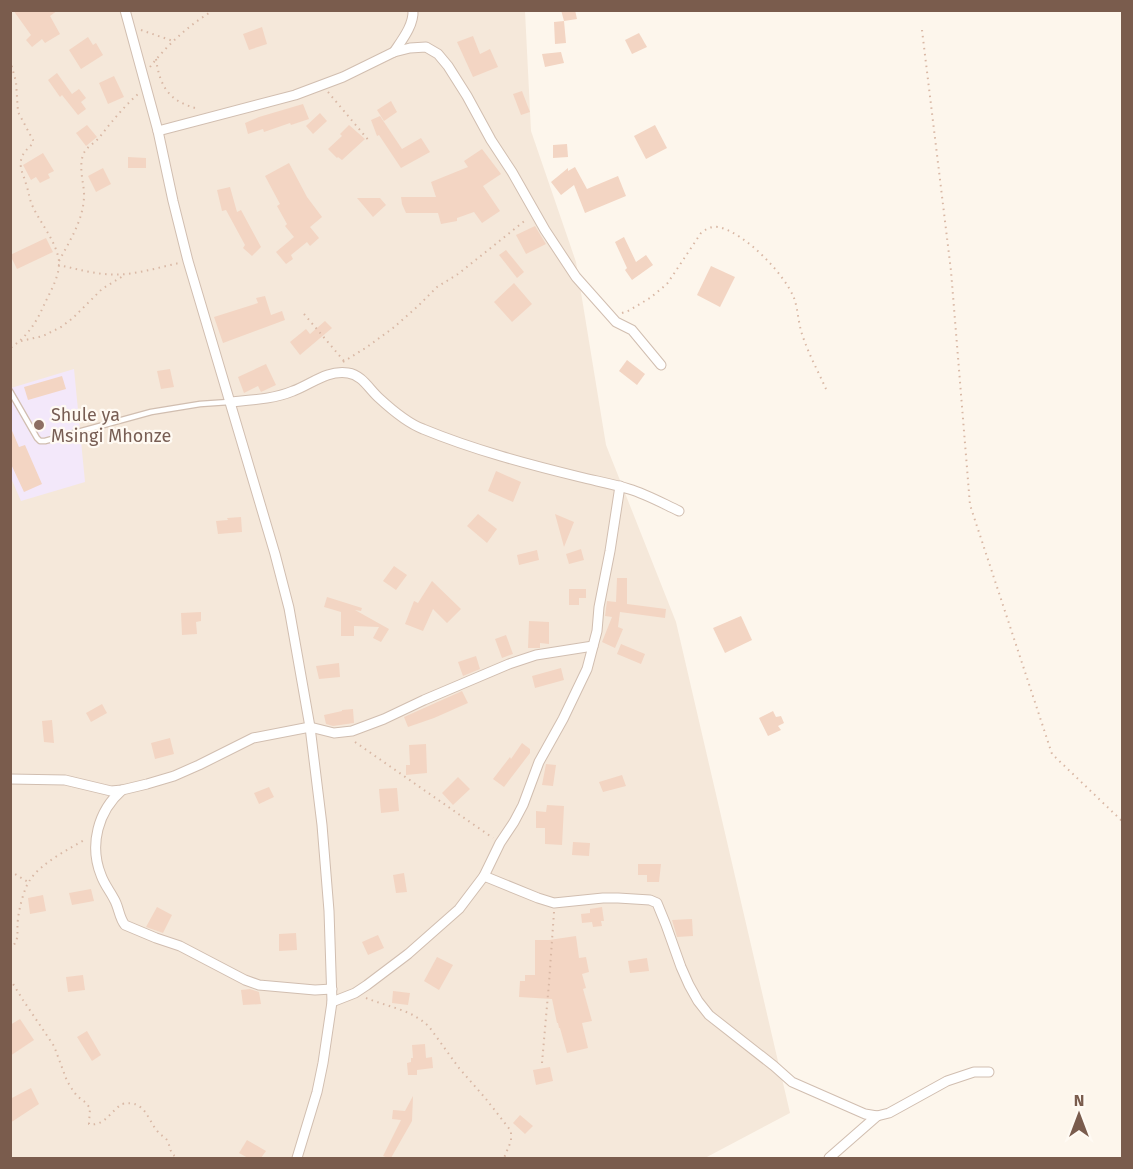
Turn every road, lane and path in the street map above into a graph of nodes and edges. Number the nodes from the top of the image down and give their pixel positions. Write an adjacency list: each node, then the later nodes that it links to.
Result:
1 (125, 10): 4 (street)
2 (214, 10): 6 (path)
3 (413, 10): 7 (street)
4 (130, 27): 6 (path); 10 (street)
5 (922, 30): 38 (path)
6 (173, 42): 8 (path)
7 (394, 52): 11 (street); 16 (street)
8 (156, 59): 10 (path); 13 (path)
9 (10, 60): 17 (path)
10 (143, 77): 12 (street)
11 (323, 85): 14 (street); 15 (path)
12 (146, 87): 14 (street); 17 (path)
13 (205, 110)
14 (158, 131): 18 (street)
15 (370, 142)
16 (536, 213): 22 (street); 25 (path)
17 (58, 261): 19 (path)
18 (189, 261): 20 (path); 30 (street)
19 (58, 266): 20 (path); 23 (path)
20 (125, 274): 23 (path)
21 (304, 314): 25 (path)
22 (611, 314): 27 (street); 28 (path)
23 (21, 341): 24 (path)
24 (10, 348)
25 (344, 361): 26 (path)
26 (338, 364)
27 (661, 365)
28 (826, 389)
29 (10, 391): 30 (lane)
30 (230, 402): 31 (street); 34 (street)
31 (620, 486): 32 (street); 33 (street)
32 (679, 510)
33 (593, 646): 35 (street); 40 (street)
34 (310, 727): 35 (street); 37 (street); 47 (street)
35 (343, 733): 40 (path)
36 (10, 779): 37 (street)
37 (122, 790): 39 (street)
38 (1122, 821)
39 (97, 834): 43 (path); 47 (street)
40 (500, 843): 42 (street)
41 (10, 871): 43 (path)
42 (484, 876): 44 (street); 48 (street)
43 (28, 882): 45 (path)
44 (554, 903): 50 (path); 52 (street)
45 (10, 950)
46 (10, 979): 53 (path)
47 (332, 989): 49 (street)
48 (355, 993): 49 (street); 55 (path)
49 (332, 1002): 54 (street)
50 (542, 1063)
51 (989, 1072): 52 (street)
52 (877, 1116): 56 (street)
53 (178, 1158)
54 (297, 1158)
55 (504, 1158)
56 (829, 1158)

